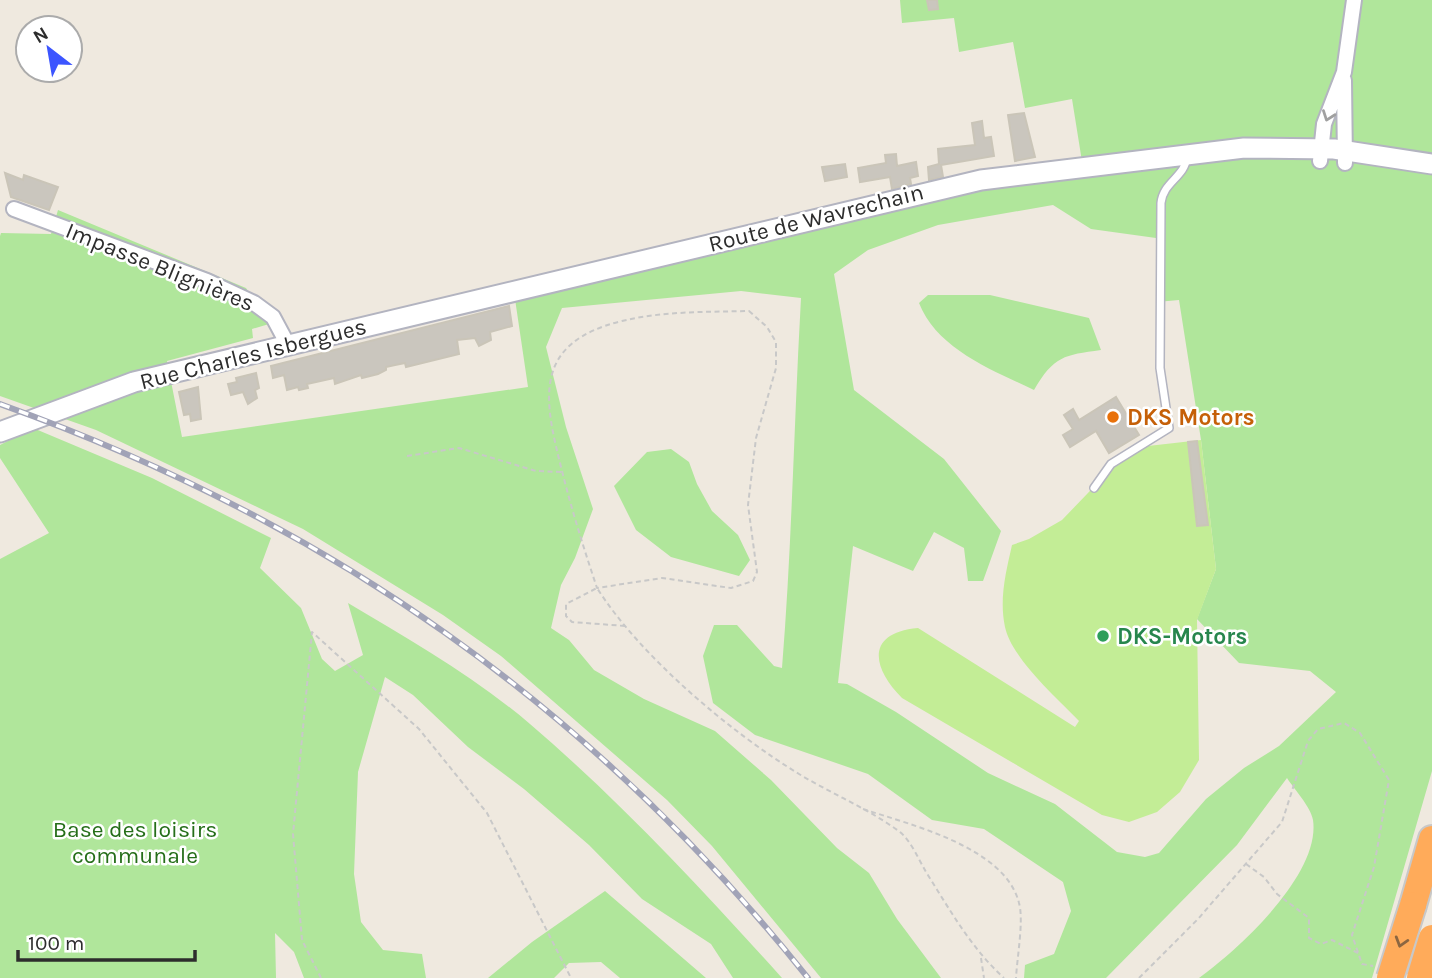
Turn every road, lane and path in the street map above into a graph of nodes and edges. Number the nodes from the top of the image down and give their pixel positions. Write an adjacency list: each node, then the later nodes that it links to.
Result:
1 (1354, 0): 2 (street)
2 (1343, 72): 3 (street, one-way to 3); 4 (street)
3 (1320, 155): 4 (main road, Route de Wavrechain); 5 (main road, Route de Wavrechain)
4 (1346, 157): 6 (main road, Route de Wavrechain); 7 (main road, Route de Wavrechain)
5 (1187, 158): 9 (main road, Route de Wavrechain); 14 (lane)
6 (1432, 164)
7 (1432, 170)
8 (14, 209): 10 (street, Impasse Blignières)
9 (512, 291): 10 (main road, Rue Charles Isbergues)
10 (288, 345): 11 (main road, Rue Charles Isbergues)
11 (0, 432)
12 (407, 456): 13 (path)
13 (562, 472): 15 (path); 15 (path)
14 (1094, 488)
15 (597, 588): 16 (path); 16 (path)
16 (625, 626): 17 (path)
17 (857, 807): 22 (path); 28 (path)
18 (1432, 839): 23 (highway, one-way to 23, bridge)
19 (1246, 864): 21 (path); 21 (path); 29 (path)
20 (1432, 937): 30 (highway, bridge)
21 (1359, 954): 23 (path)
22 (980, 957): 26 (path); 27 (path)
23 (1386, 971)
24 (321, 978): 25 (path)
25 (571, 978)
26 (984, 978)
27 (1004, 978)
28 (1016, 978)
29 (1139, 978)
30 (1420, 978)

